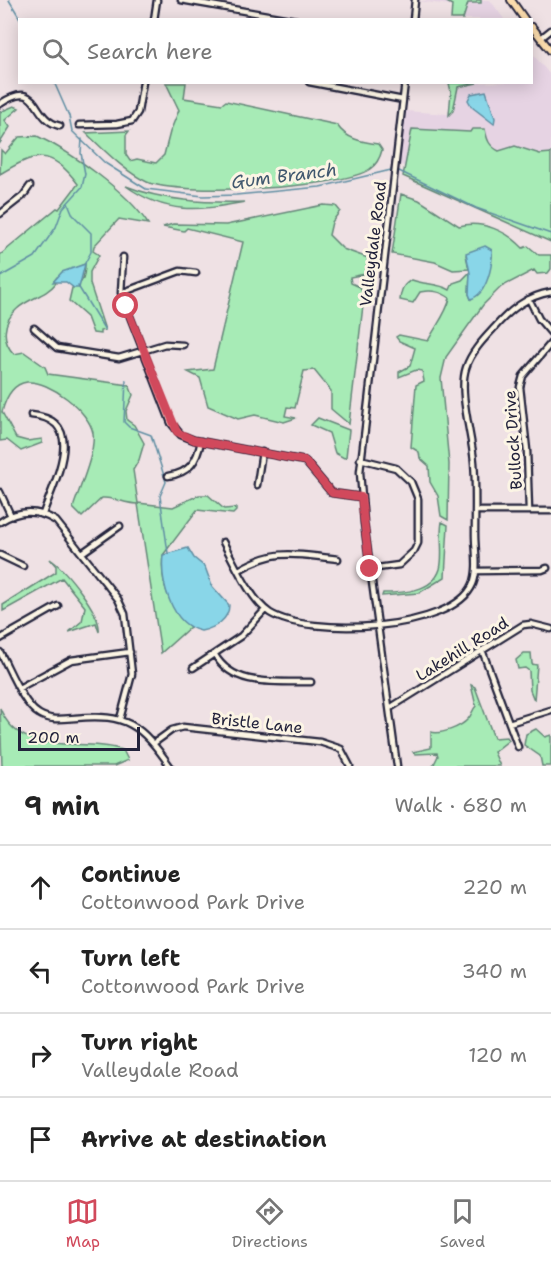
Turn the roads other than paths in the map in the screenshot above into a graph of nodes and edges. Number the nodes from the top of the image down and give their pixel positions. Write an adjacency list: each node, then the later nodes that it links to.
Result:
1 (157, 0): 5 (street)
2 (181, 0): 6 (street)
3 (415, 0): 7 (street)
4 (511, 0): 8 (main road)
5 (154, 18)
6 (284, 18)
7 (413, 18)
8 (524, 18)
9 (533, 29): 11 (main road)
10 (551, 30): 11 (street)
11 (541, 38): 12 (main road)
12 (551, 51)
13 (143, 84): 18 (street)
14 (319, 84): 16 (street)
15 (405, 84): 16 (street, Valleydale Road)
16 (403, 100): 35 (street, Valleydale Road)
17 (0, 104): 19 (street)
18 (80, 125)
19 (60, 126)
20 (30, 186): 21 (street)
21 (0, 214)
22 (123, 257): 25 (street)
23 (196, 273): 25 (street)
24 (551, 292): 26 (street)
25 (121, 293): 31 (street)
26 (529, 299): 28 (street); 40 (street)
27 (34, 328): 31 (street)
28 (551, 333)
29 (551, 343): 41 (street, Bullock Drive)
30 (183, 345): 31 (street)
31 (143, 352): 33 (street)
32 (31, 415): 43 (street)
33 (201, 441): 34 (street); 36 (street)
34 (262, 452): 37 (street); 39 (street)
35 (360, 459): 39 (street, Valleydale Road); 53 (street)
36 (168, 476)
37 (257, 485)
38 (0, 492): 44 (street)
39 (361, 497): 53 (street, Valleydale Road)
40 (475, 511): 41 (street); 55 (street)
41 (530, 511): 42 (street)
42 (551, 511)
43 (43, 514): 44 (street); 48 (street)
44 (11, 516): 45 (street)
45 (0, 522)
46 (120, 526): 48 (street)
47 (223, 542): 54 (street)
48 (82, 553): 63 (street)
49 (0, 555): 51 (street)
50 (338, 559): 54 (street)
51 (23, 566)
52 (547, 568): 55 (street)
53 (370, 569): 58 (street, Valleydale Road)
54 (239, 570): 57 (street)
55 (476, 571): 58 (street)
56 (58, 606): 60 (street)
57 (265, 610): 58 (street); 64 (street)
58 (378, 626): 68 (street, Valleydale Road)
59 (551, 629): 61 (street, Lakehill Road)
60 (0, 639)
61 (482, 650): 68 (street, Lakehill Road); 71 (street)
62 (0, 652): 67 (street)
63 (130, 652): 67 (street); 70 (street)
64 (215, 655): 65 (street); 66 (street)
65 (193, 668)
66 (311, 682)
67 (20, 688): 70 (street)
68 (390, 708): 76 (street, Valleydale Road)
69 (551, 710): 71 (street)
70 (120, 718): 72 (street)
71 (509, 723): 73 (street)
72 (153, 743): 74 (street); 75 (street, Bristle Lane)
73 (518, 747)
74 (170, 766)
75 (350, 766)
76 (397, 766)

